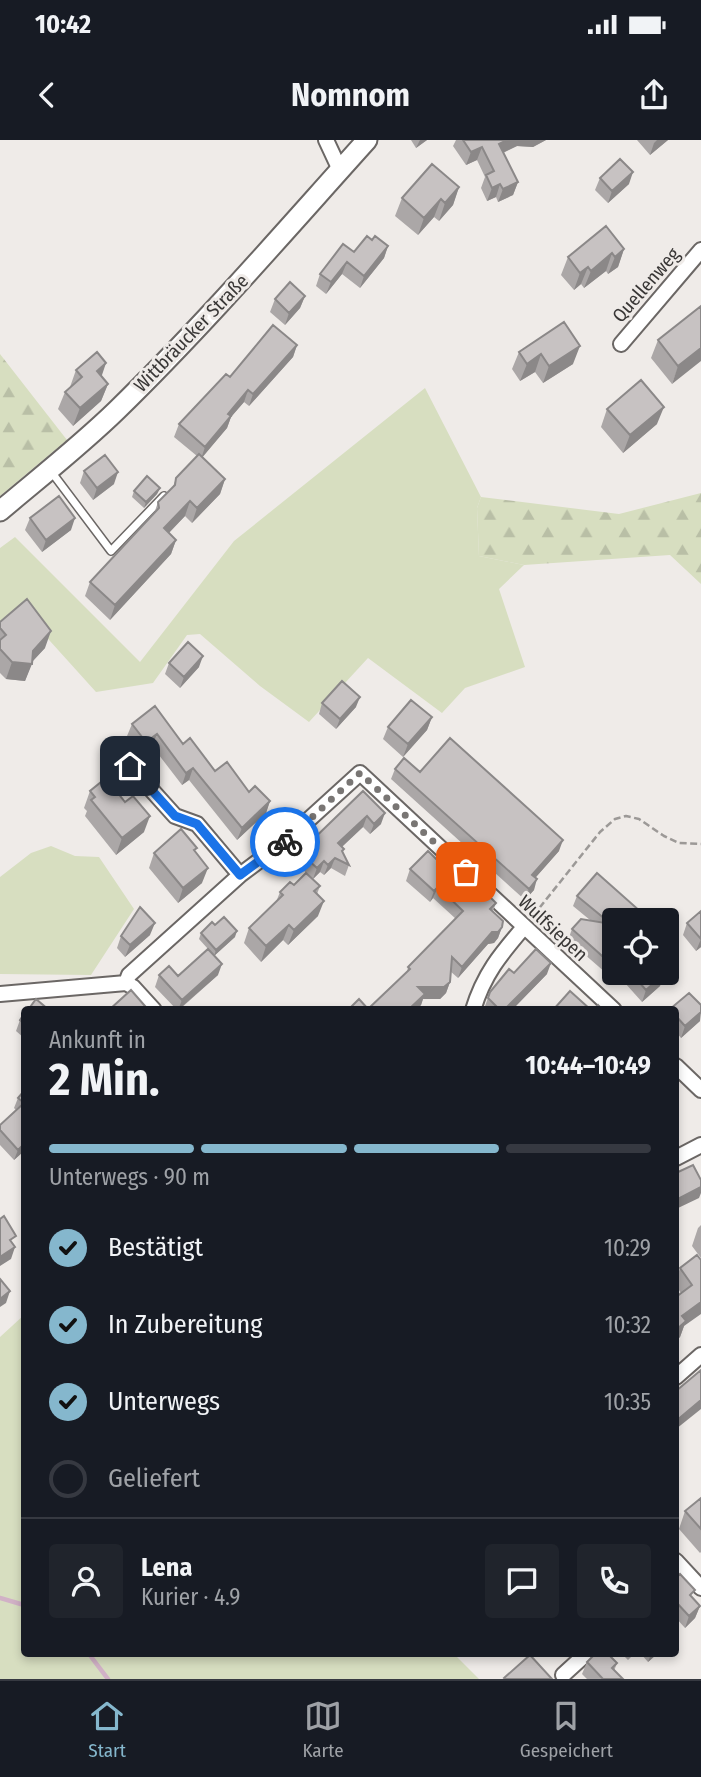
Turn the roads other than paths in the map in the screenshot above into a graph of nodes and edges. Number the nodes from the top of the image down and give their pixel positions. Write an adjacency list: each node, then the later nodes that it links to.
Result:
1 (326, 140): 3 (street)
2 (367, 140): 3 (main road, Wittbräucker Straße)
3 (340, 170): 6 (main road, Wittbräucker Straße)
4 (701, 250): 5 (street, Quellenweg)
5 (621, 344)
6 (50, 470): 7 (lane); 8 (main road, Wittbräucker Straße)
7 (165, 495)
8 (0, 512)
9 (130, 766): 10 (street)
10 (240, 875): 11 (street, Wulfsiepen); 12 (street, Wulfsiepen)
11 (524, 927): 15 (street); 16 (street, Wulfsiepen)
12 (126, 983): 13 (street); 14 (street)
13 (0, 994)
14 (150, 1006)
15 (473, 1006)
16 (610, 1006)
17 (679, 1069): 18 (street)
18 (701, 1090)
19 (701, 1145): 20 (street)
20 (679, 1156)
21 (701, 1355): 22 (street)
22 (679, 1374)
23 (679, 1567): 24 (street)
24 (701, 1588)
25 (583, 1657): 26 (street)
26 (563, 1675)

